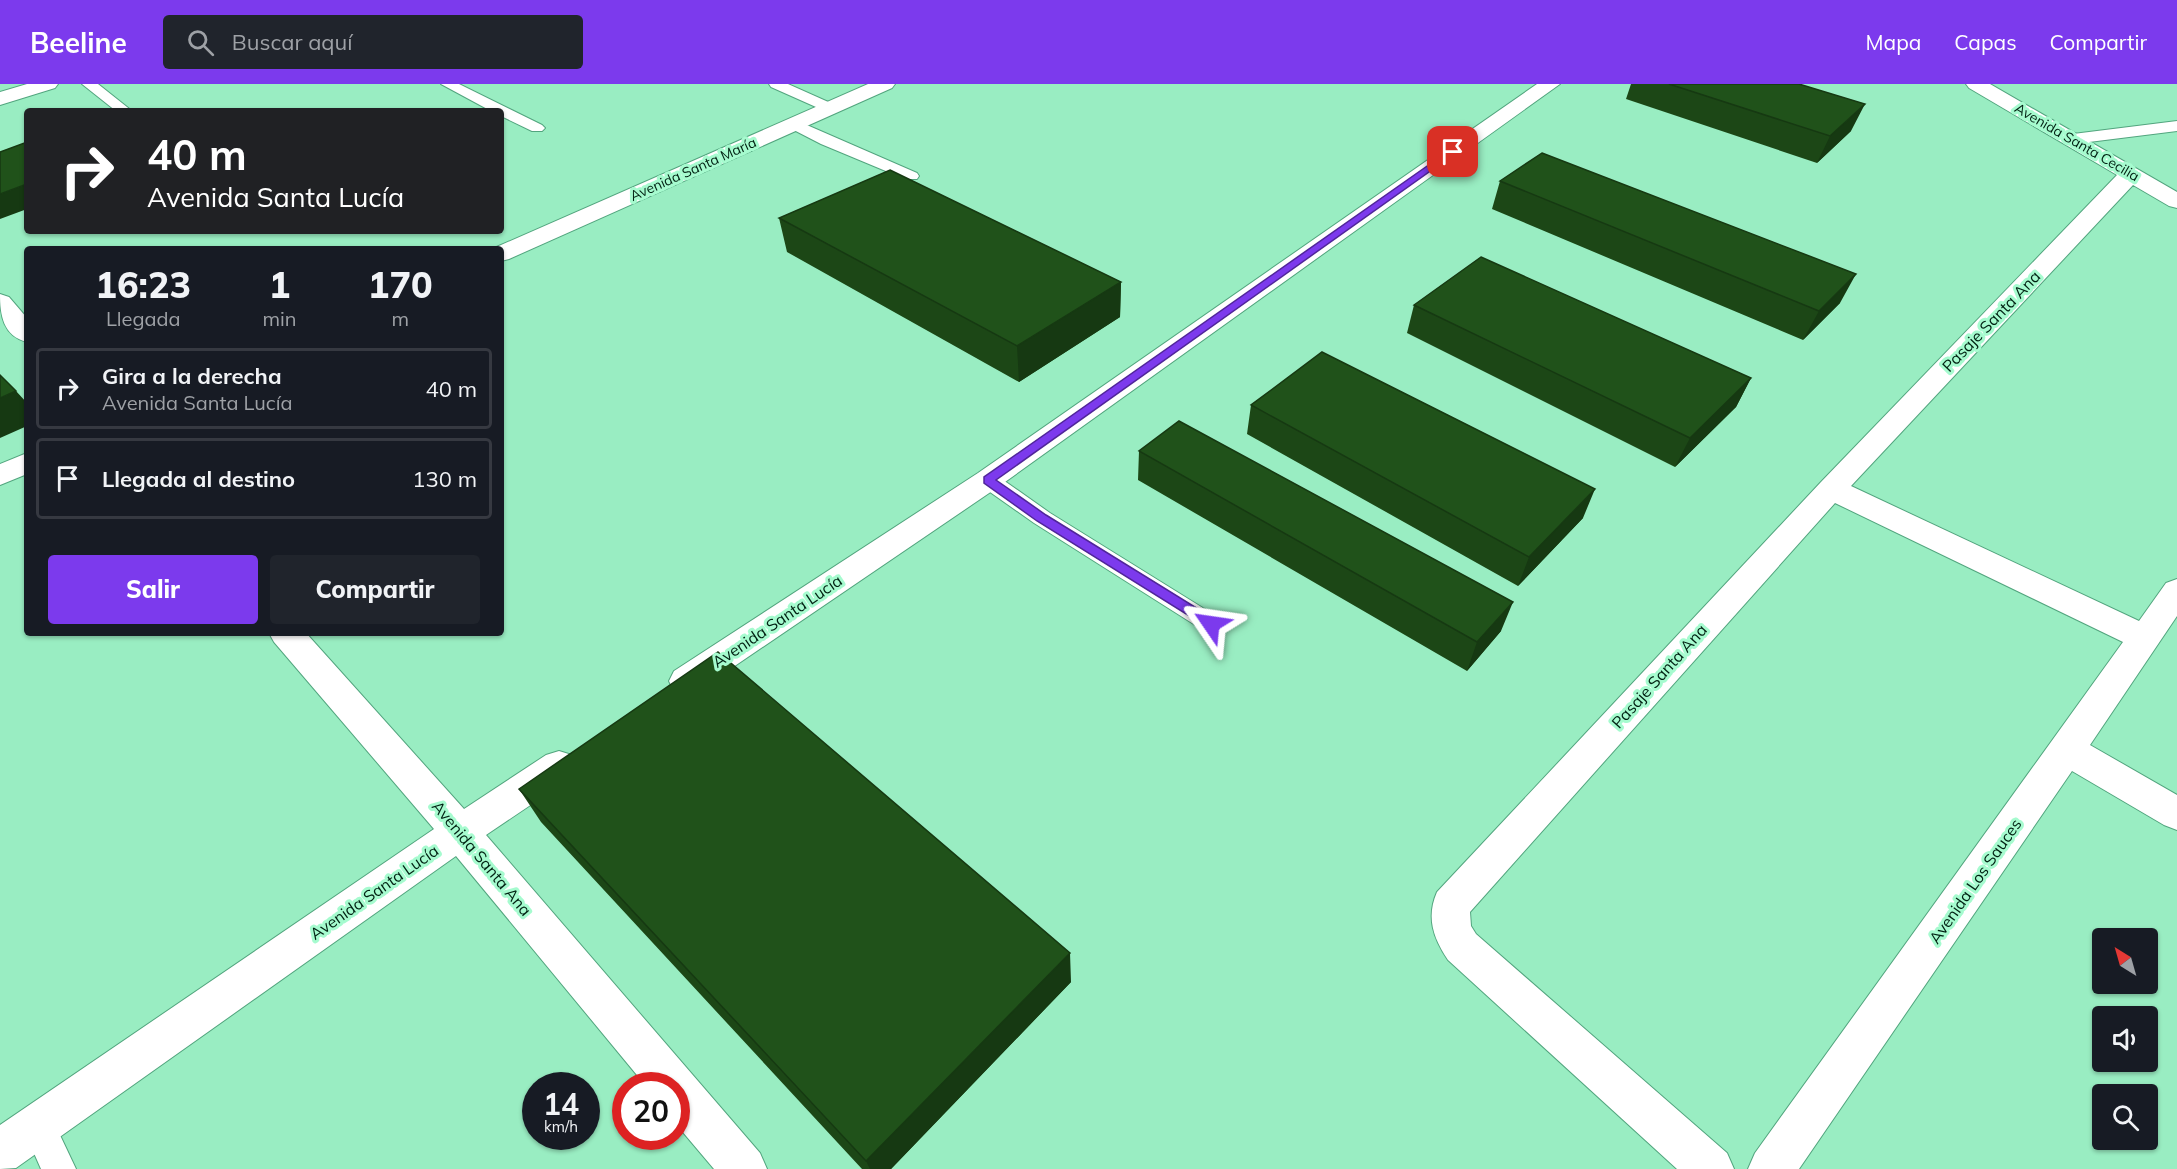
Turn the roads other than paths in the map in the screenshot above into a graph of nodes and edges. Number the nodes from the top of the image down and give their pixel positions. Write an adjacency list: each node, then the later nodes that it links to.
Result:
1 (48, 84): 8 (street)
2 (89, 84): 9 (lane)
3 (448, 84): 10 (lane)
4 (776, 84): 11 (lane)
5 (885, 84): 11 (street, Avenida Santa María)
6 (1550, 84): 25 (street, Avenida Santa Lucía)
7 (1976, 84): 16 (street, Avenida Santa Cecilia)
8 (0, 99)
9 (120, 108)
10 (497, 108)
11 (830, 108): 13 (street, Avenida Santa María)
12 (504, 112): 15 (lane)
13 (794, 124): 18 (lane); 20 (street, Avenida Santa María)
14 (2177, 126): 16 (lane)
15 (537, 128)
16 (2073, 140): 17 (street, Avenida Santa Cecilia)
17 (2131, 174): 19 (street, Avenida Santa Cecilia); 26 (street, Pasaje Santa Ana)
18 (911, 176)
19 (2177, 201)
20 (504, 253)
21 (0, 302): 22 (street)
22 (24, 330)
23 (24, 464): 24 (street)
24 (0, 475)
25 (988, 480): 28 (lane); 31 (street, Avenida Santa Lucía)
26 (1831, 489): 30 (street); 42 (street, Pasaje Santa Ana)
27 (2175, 596): 30 (street, Avenida Los Sauces)
28 (1211, 624)
29 (289, 636): 35 (street, Avenida Santa Ana)
30 (2143, 637): 32 (street, Avenida Los Sauces)
31 (659, 699)
32 (2067, 750): 34 (street); 43 (street, Avenida Los Sauces)
33 (580, 752): 35 (street, Avenida Santa Lucía)
34 (2177, 814)
35 (460, 832): 36 (street, Avenida Santa Ana); 38 (street, Avenida Santa Lucía)
36 (662, 1072)
37 (690, 1105): 41 (street, Avenida Santa Ana)
38 (39, 1126): 39 (street, Avenida Santa Lucía); 40 (lane)
39 (0, 1152)
40 (59, 1169)
41 (744, 1169)
42 (1711, 1169)
43 (1771, 1169)

